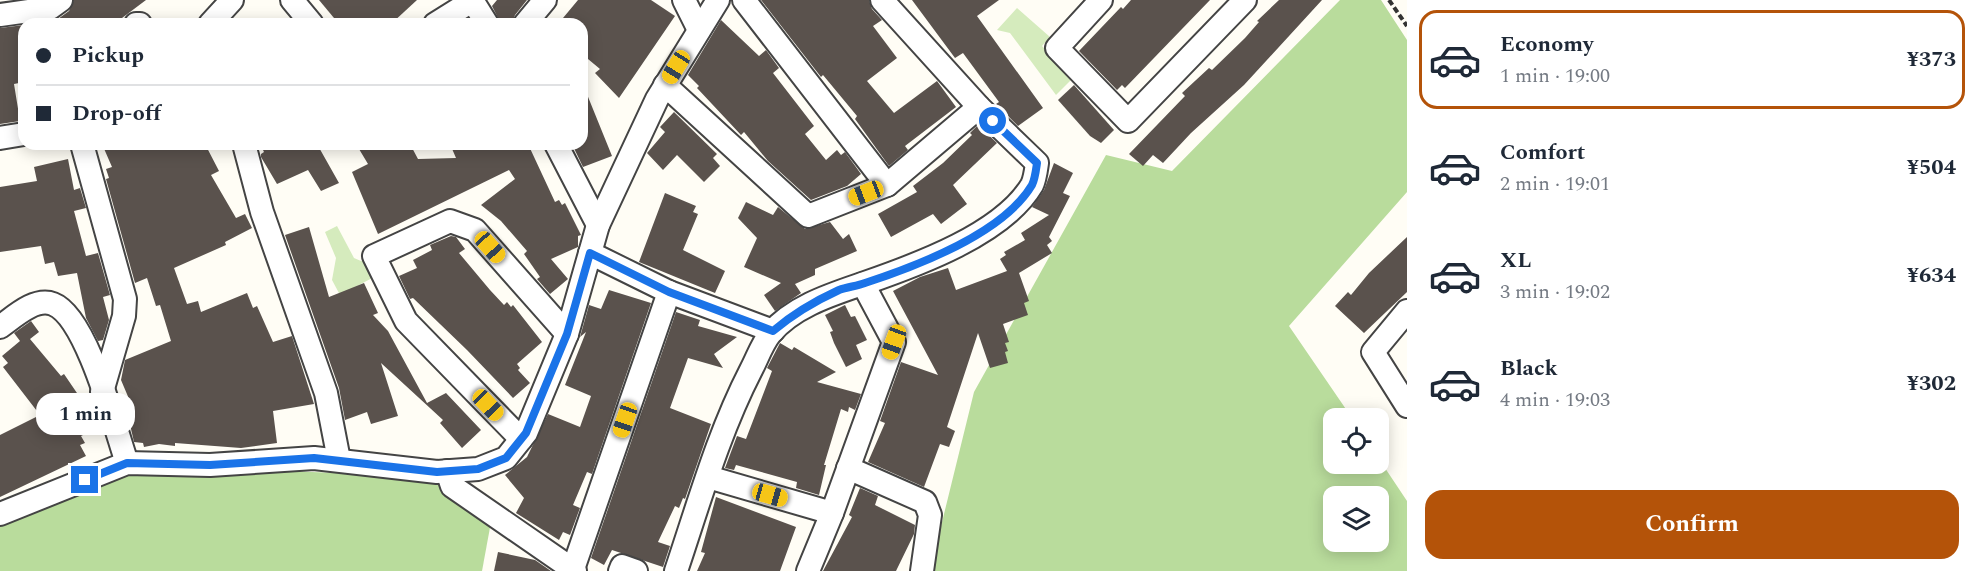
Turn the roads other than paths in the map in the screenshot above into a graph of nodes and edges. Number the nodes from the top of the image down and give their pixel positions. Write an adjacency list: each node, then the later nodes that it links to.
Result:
1 (61, 0): 12 (street)
2 (232, 0): 13 (street)
3 (292, 0): 14 (street)
4 (472, 0): 15 (street); 16 (street)
5 (545, 0): 17 (street)
6 (684, 0): 18 (street)
7 (718, 0): 18 (street)
8 (744, 0): 26 (street)
9 (882, 0): 20 (street)
10 (1101, 0): 11 (street)
11 (1245, 0)
12 (0, 15)
13 (216, 18)
14 (307, 18)
15 (444, 18)
16 (483, 18)
17 (530, 18)
18 (699, 30): 19 (street)
19 (665, 85): 26 (street); 27 (street)
20 (979, 107): 26 (street); 29 (street)
21 (18, 135): 22 (street)
22 (0, 138)
23 (84, 150): 35 (street)
24 (246, 150): 38 (street)
25 (559, 150): 27 (street)
26 (887, 185)
27 (598, 225): 28 (street)
28 (590, 253): 30 (street); 34 (street)
29 (863, 284): 33 (street); 40 (street)
30 (669, 292): 33 (street); 45 (street)
31 (1407, 311): 36 (street)
32 (0, 327): 35 (street)
33 (773, 331): 42 (street)
34 (567, 334): 37 (street); 37 (street)
35 (102, 392): 39 (street)
36 (1407, 406)
37 (521, 439): 41 (street)
38 (339, 460): 39 (street); 41 (street)
39 (127, 463): 44 (street)
40 (849, 468): 43 (street); 50 (street)
41 (447, 471): 45 (street)
42 (708, 477): 43 (street); 48 (street)
43 (832, 513): 49 (street)
44 (0, 514)
45 (574, 570)
46 (620, 571): 47 (street)
47 (636, 571)
48 (676, 571)
49 (808, 571)
50 (922, 571)

